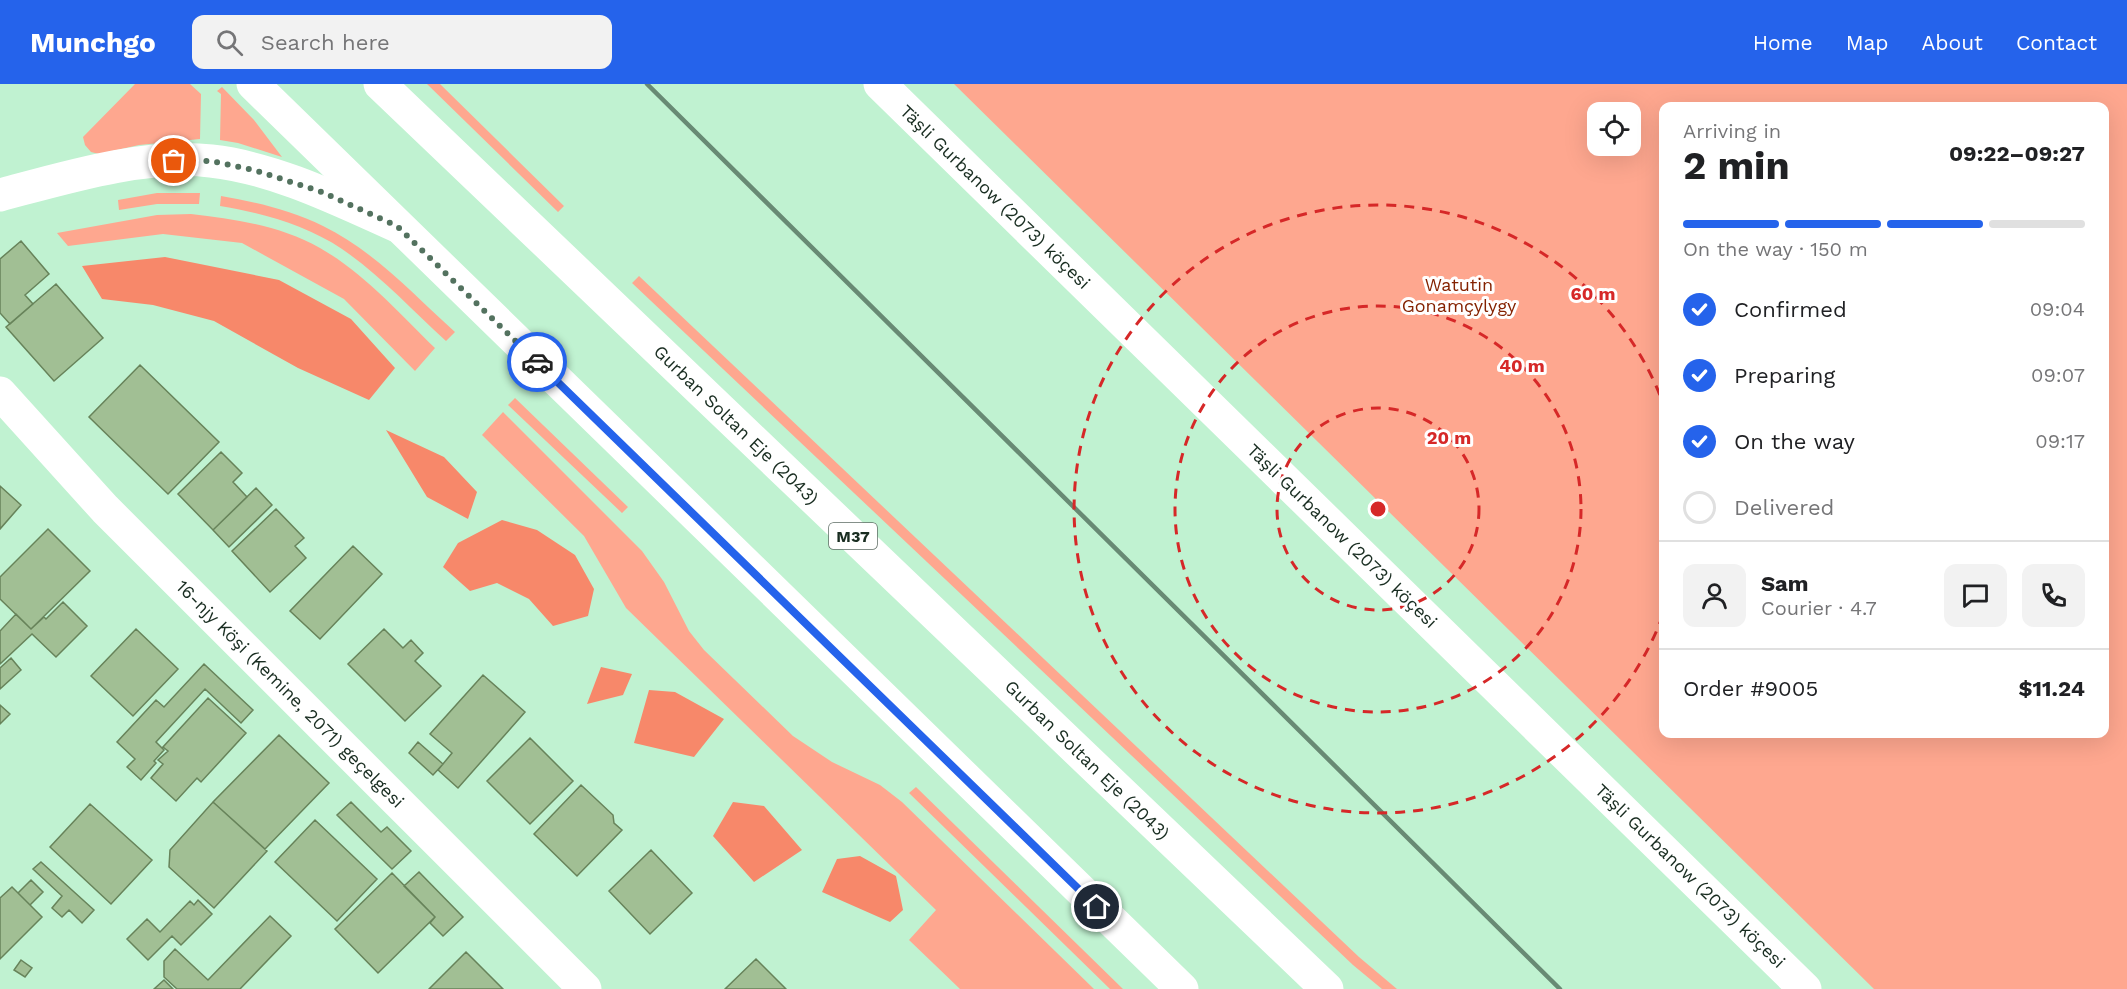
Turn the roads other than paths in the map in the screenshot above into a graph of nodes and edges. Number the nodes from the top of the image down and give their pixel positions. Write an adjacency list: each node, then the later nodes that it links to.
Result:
1 (253, 84): 5 (main road)
2 (380, 84): 9 (main road, Gurban Soltan Eje (2043) / M37)
3 (879, 84): 10 (main road, Täşli Gurbanow (2073) köçesi)
4 (0, 195): 5 (main road)
5 (397, 226): 8 (main road)
6 (0, 393): 7 (main road, 16-njy Köşi (Kemine, 2071) geçelgesi)
7 (585, 989)
8 (1182, 989)
9 (1327, 989)
10 (1805, 989)

